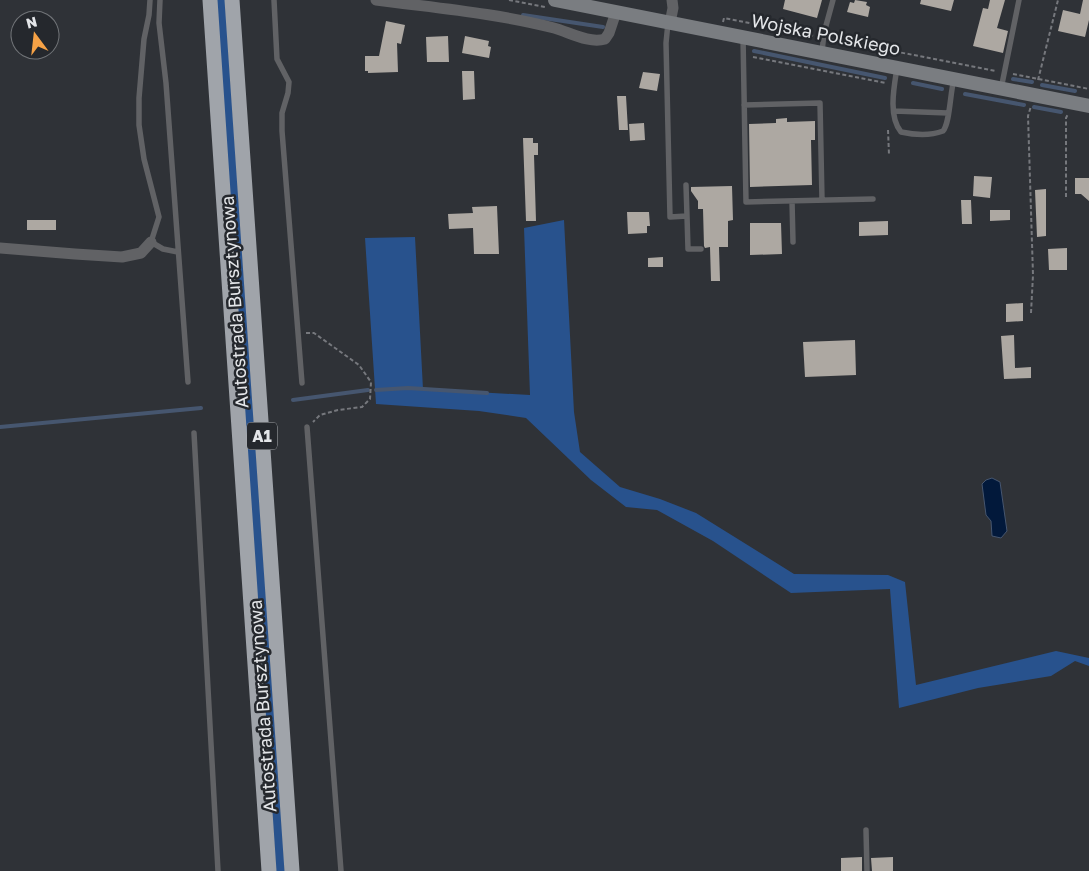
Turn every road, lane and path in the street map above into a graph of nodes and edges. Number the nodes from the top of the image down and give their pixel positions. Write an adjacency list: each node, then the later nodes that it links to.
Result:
1 (150, 0): 38 (lane)
2 (160, 0): 42 (lane)
3 (210, 0): 51 (highway, Autostrada Bursztynowa / A1)
4 (232, 0): 52 (highway, Autostrada Bursztynowa / A1)
5 (274, 0): 44 (lane)
6 (376, 0): 12 (street)
7 (555, 0): 12 (main road, Wojska Polskiego)
8 (672, 0): 13 (street)
9 (832, 0): 16 (lane)
10 (1019, 0): 20 (lane)
11 (1058, 0): 22 (path)
12 (616, 12): 13 (main road, Wojska Polskiego)
13 (669, 23): 15 (main road, Wojska Polskiego); 37 (lane)
14 (723, 24): 16 (path)
15 (743, 37): 17 (main road, Wojska Polskiego); 18 (lane)
16 (823, 38): 17 (lane); 20 (path)
17 (822, 52): 19 (main road, Wojska Polskiego)
18 (743, 55): 23 (path); 28 (lane)
19 (898, 68): 21 (main road, Wojska Polskiego); 23 (lane)
20 (1004, 72): 22 (path); 24 (lane)
21 (954, 78): 24 (main road, Wojska Polskiego); 31 (lane)
22 (1038, 79): 25 (path); 26 (path)
23 (895, 84): 30 (lane)
24 (1001, 88): 26 (main road, Wojska Polskiego)
25 (1089, 89)
26 (1034, 95): 27 (main road, Wojska Polskiego); 43 (path)
27 (1072, 102): 29 (main road, Wojska Polskiego); 33 (path)
28 (744, 105): 35 (lane); 36 (lane)
29 (1089, 106)
30 (894, 111): 31 (lane); 31 (lane)
31 (948, 113)
32 (686, 185): 37 (lane)
33 (1066, 197)
34 (873, 199): 35 (lane)
35 (822, 200): 36 (lane)
36 (792, 201): 39 (lane)
37 (687, 216): 41 (lane)
38 (151, 242): 40 (street); 42 (lane)
39 (793, 242)
40 (0, 248)
41 (701, 249)
42 (178, 252): 45 (lane)
43 (1031, 313)
44 (297, 332): 46 (lane); 47 (path)
45 (188, 382)
46 (302, 383)
47 (307, 427): 53 (lane)
48 (194, 434): 50 (lane)
49 (866, 830): 54 (lane)
50 (218, 871)
51 (269, 871)
52 (292, 871)
53 (341, 871)
54 (867, 871)

